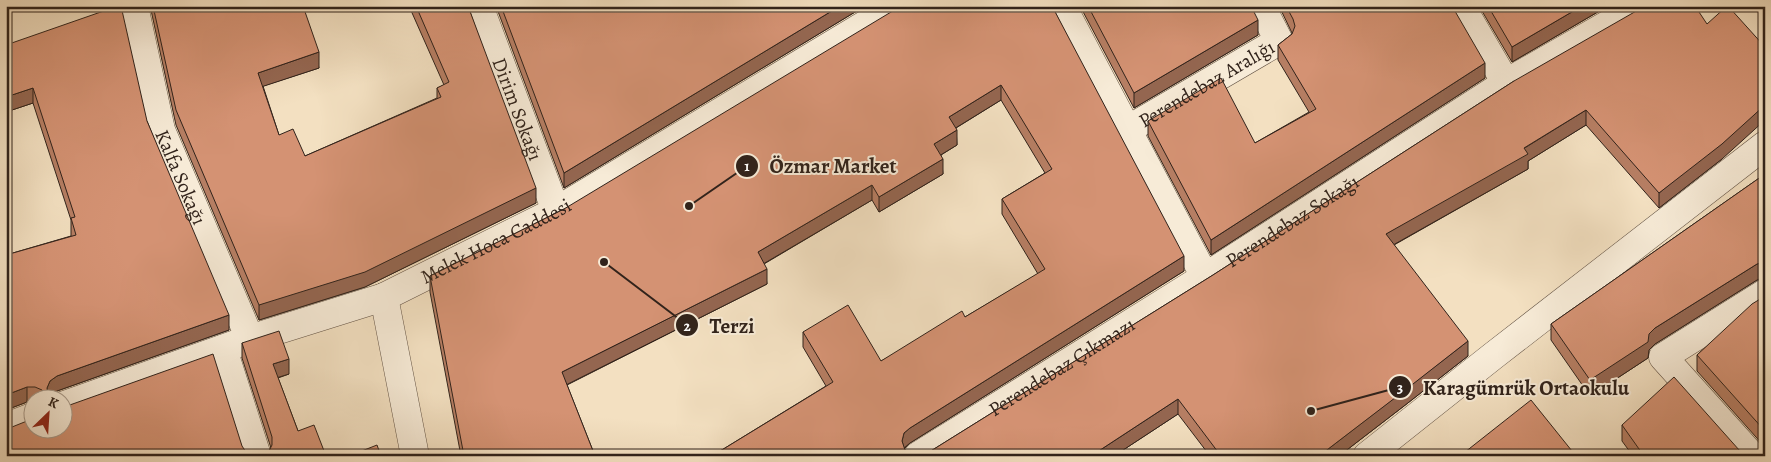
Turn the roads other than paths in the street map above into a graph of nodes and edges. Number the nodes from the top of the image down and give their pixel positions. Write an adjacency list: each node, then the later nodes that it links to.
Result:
1 (134, 6): 15 (street, Kalfa Sokağı)
2 (479, 6): 11 (street, Dirim Sokağı)
3 (896, 6): 11 (street, Melek Hoca Caddesi)
4 (1062, 6): 9 (street, Perendebaz Sokağı)
5 (1261, 6): 9 (street, Perendebaz Aralığı)
6 (1461, 6): 8 (street)
7 (1640, 6): 8 (street, Perendebaz Sokağı)
8 (1506, 83): 12 (street, Perendebaz Sokağı)
9 (1126, 130): 12 (street, Perendebaz Sokağı)
10 (1765, 145): 23 (street)
11 (556, 211): 14 (street, Melek Hoca Caddesi)
12 (1205, 277): 22 (street, Perendebaz Çıkmazı)
13 (1765, 294): 24 (street)
14 (384, 297): 15 (street, Melek Hoca Caddesi); 21 (street)
15 (250, 339): 16 (street, Melek Hoca Caddesi)
16 (223, 349): 17 (street, Melek Hoca Caddesi); 20 (street)
17 (72, 402)
18 (22, 420): 19 (street)
19 (6, 426)
20 (257, 456)
21 (415, 456)
22 (918, 456)
23 (1367, 456)
24 (1752, 456)

